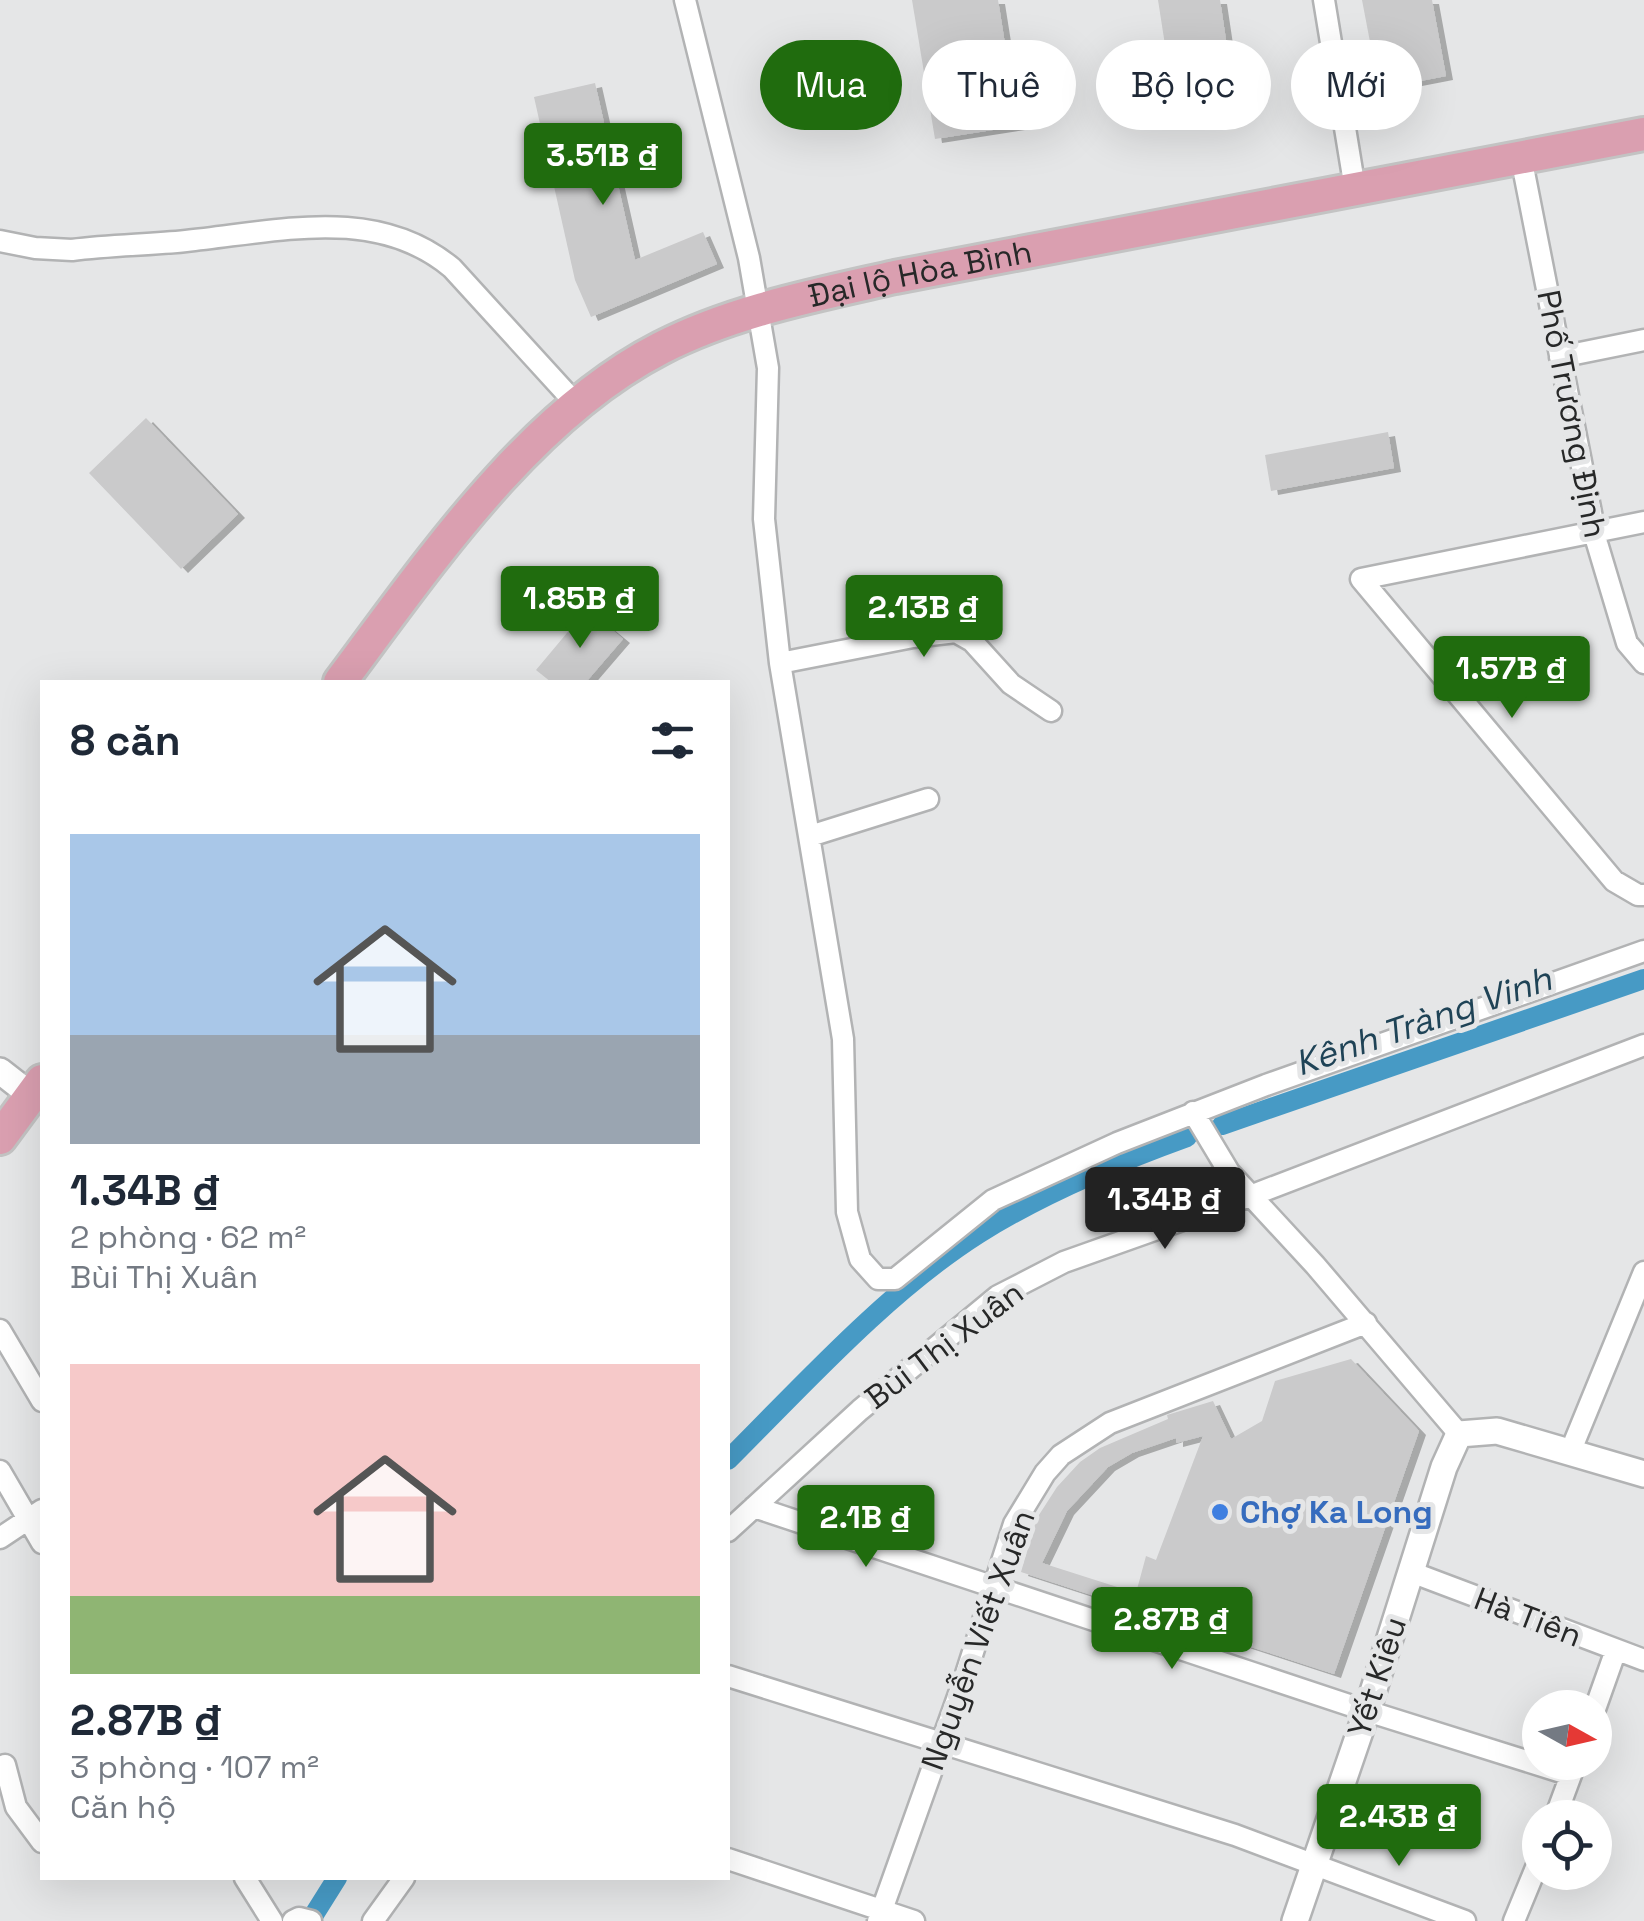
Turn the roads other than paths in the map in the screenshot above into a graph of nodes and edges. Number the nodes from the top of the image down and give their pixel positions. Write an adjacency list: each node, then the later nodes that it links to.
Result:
1 (685, 0): 7 (street)
2 (1324, 0): 5 (street)
3 (1644, 134): 4 (highway, Đại lộ Hòa Bình)
4 (1521, 158): 5 (highway, Đại lộ Hòa Bình); 9 (street, Phố Trương Định)
5 (1355, 190): 7 (highway, Đại lộ Hòa Bình)
6 (0, 240): 10 (street)
7 (760, 312): 10 (highway, Đại lộ Hòa Bình); 14 (street)
8 (1644, 340): 9 (street)
9 (1560, 356): 12 (street, Phố Trương Định)
10 (578, 406): 15 (highway, Đại lộ Hòa Bình)
11 (1644, 522): 12 (street)
12 (1595, 532): 13 (street, Phố Trương Định); 19 (street)
13 (1644, 662)
14 (780, 664): 16 (street); 18 (street)
15 (342, 680)
16 (1051, 711)
17 (928, 799): 18 (street)
18 (810, 836): 24 (street)
19 (1641, 895)
20 (1644, 950): 24 (street)
21 (1644, 1045): 26 (street, Bùi Thị Xuân)
22 (0, 1070): 23 (street)
23 (37, 1089): 25 (highway)
24 (1193, 1112): 26 (street)
25 (0, 1138)
26 (1250, 1196): 28 (street); 35 (street, Bùi Thị Xuân)
27 (1644, 1272): 32 (street)
28 (1366, 1323): 31 (street); 40 (street, Nguyễn Viết Xuân)
29 (0, 1330): 30 (street)
30 (40, 1398)
31 (1459, 1434): 32 (street); 39 (street, Yết Kiêu)
32 (1571, 1450): 34 (street)
33 (0, 1471): 36 (street)
34 (1644, 1474)
35 (754, 1507): 37 (street, Bùi Thị Xuân); 40 (street)
36 (35, 1514): 38 (street)
37 (730, 1529)
38 (0, 1538)
39 (1412, 1572): 41 (street, Hà Tiên); 45 (street, Yết Kiêu)
40 (994, 1585): 45 (street); 46 (street, Nguyễn Viết Xuân)
41 (1616, 1650): 42 (street, Hà Tiên); 44 (street)
42 (1644, 1660)
43 (730, 1677): 46 (street)
44 (1602, 1690)
45 (1367, 1711): 47 (street); 51 (street, Yết Kiêu)
46 (940, 1744): 51 (street); 55 (street, Nguyễn Viết Xuân)
47 (1522, 1754)
48 (5, 1765): 49 (street)
49 (40, 1839)
50 (730, 1860): 55 (street)
51 (1316, 1864): 59 (street, Yết Kiêu); 60 (street)
52 (246, 1880): 56 (street)
53 (403, 1880): 57 (street)
54 (1527, 1890): 61 (street)
55 (880, 1916): 58 (street)
56 (272, 1921)
57 (373, 1921)
58 (914, 1921)
59 (1296, 1921)
60 (1465, 1921)
61 (1514, 1921)

